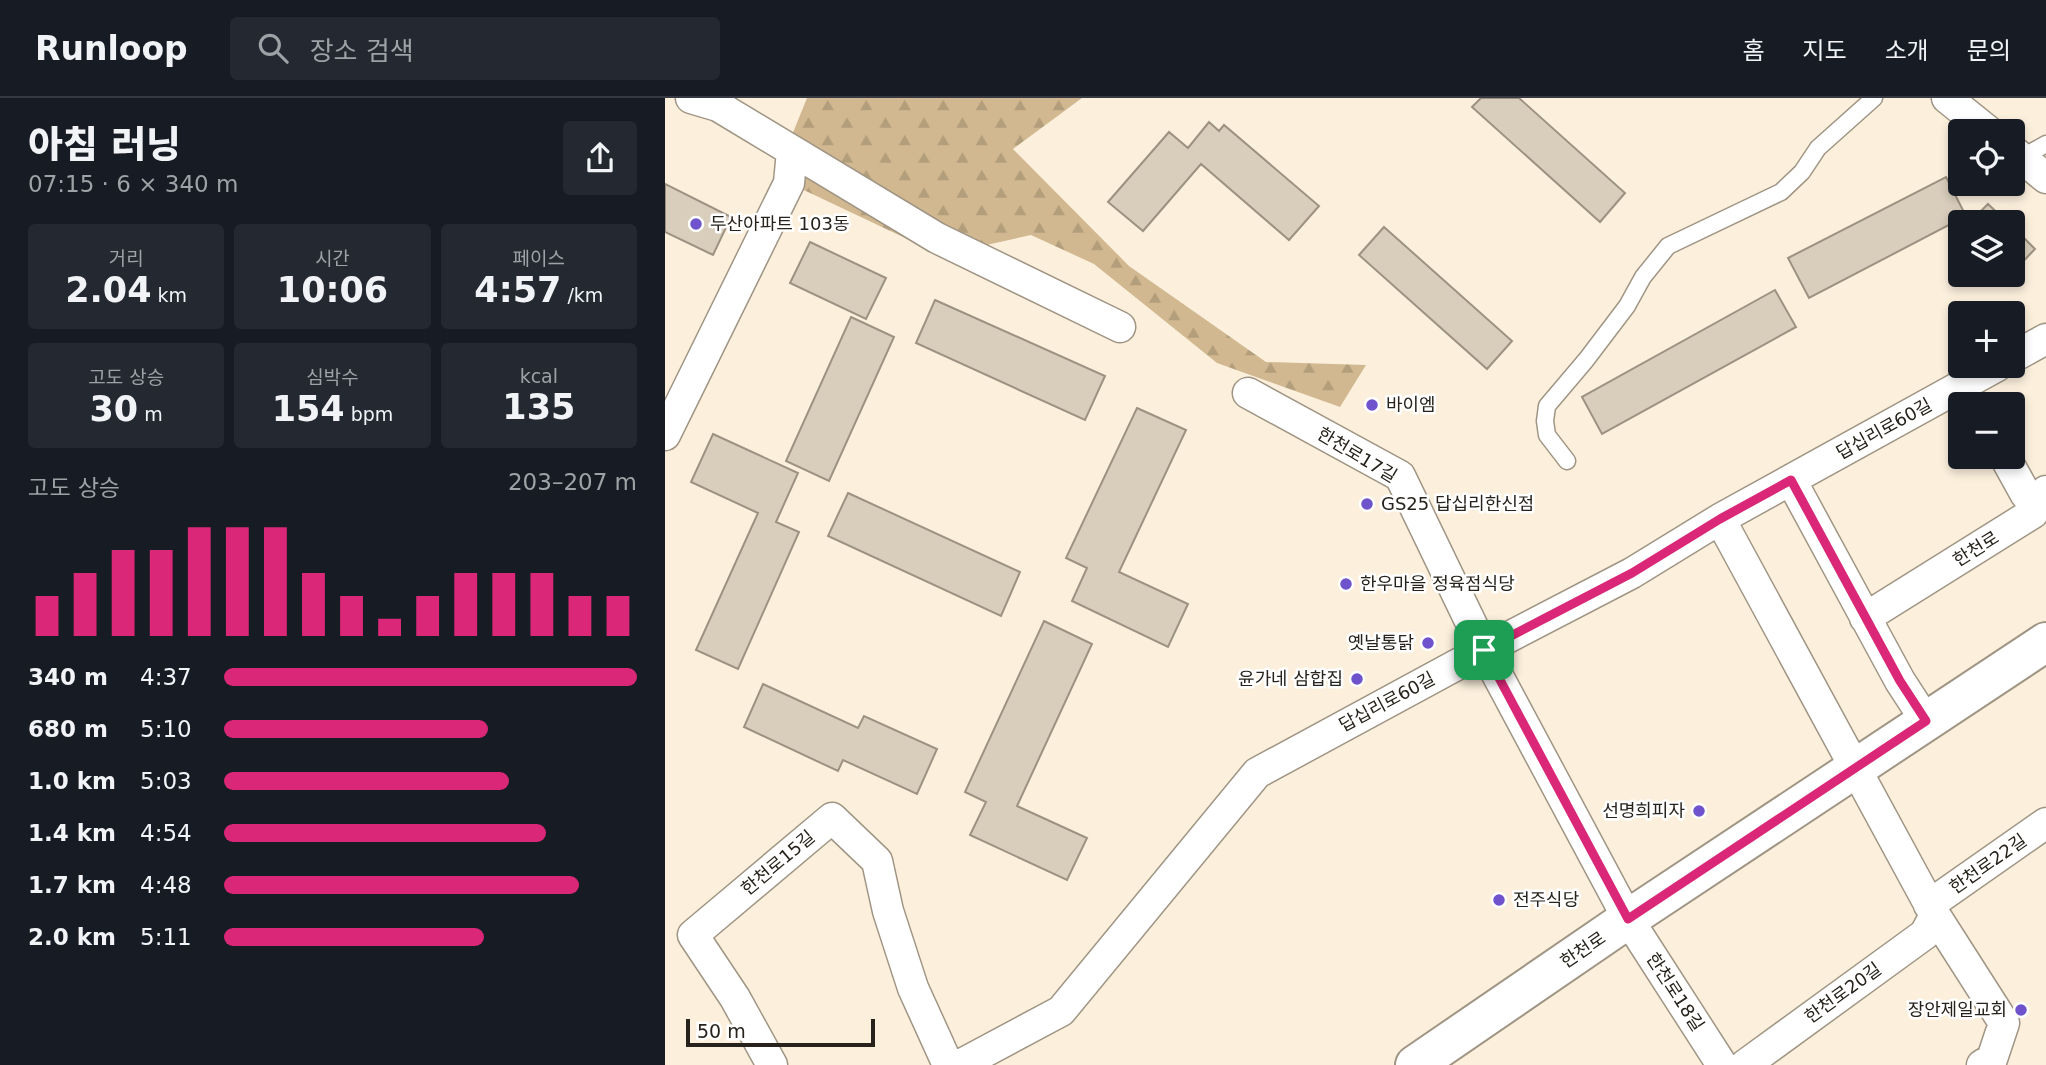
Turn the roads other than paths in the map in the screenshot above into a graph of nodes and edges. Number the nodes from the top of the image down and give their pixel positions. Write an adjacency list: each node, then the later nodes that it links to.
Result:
1 (691, 98): 5 (street)
2 (1874, 98): 16 (lane)
3 (1947, 98): 4 (street)
4 (1973, 119)
5 (792, 151): 8 (street); 15 (street)
6 (2027, 151): 7 (street)
7 (2046, 178)
8 (1120, 327)
9 (2046, 339): 10 (street)
10 (2025, 350)
11 (1985, 378): 12 (street, 답십리로60길)
12 (1971, 392)
13 (1248, 393): 23 (street, 한천로17길)
14 (1948, 404): 18 (street, 답십리로60길)
15 (665, 435)
16 (1567, 461)
17 (2011, 469): 19 (street)
18 (1791, 480): 20 (street, 답십리로60길); 21 (street)
19 (2044, 499): 21 (street, 한천로)
20 (1720, 519): 23 (street, 답십리로60길); 25 (street)
21 (1865, 618): 24 (street)
22 (2046, 642): 24 (main road, 한천로)
23 (1484, 650): 28 (street, 한천로17길); 32 (street, 답십리로60길)
24 (1926, 721): 25 (main road, 한천로)
25 (1856, 768): 27 (street); 28 (main road, 한천로)
26 (2046, 824): 27 (street, 한천로22길)
27 (1932, 910): 29 (street); 35 (street, 한천로20길)
28 (1628, 919): 33 (main road, 한천로); 34 (street, 한천로18길)
29 (1990, 1063)
30 (772, 1065): 31 (street, 한천로15길)
31 (948, 1065)
32 (960, 1065)
33 (1416, 1065)
34 (1722, 1065)
35 (1745, 1065)

